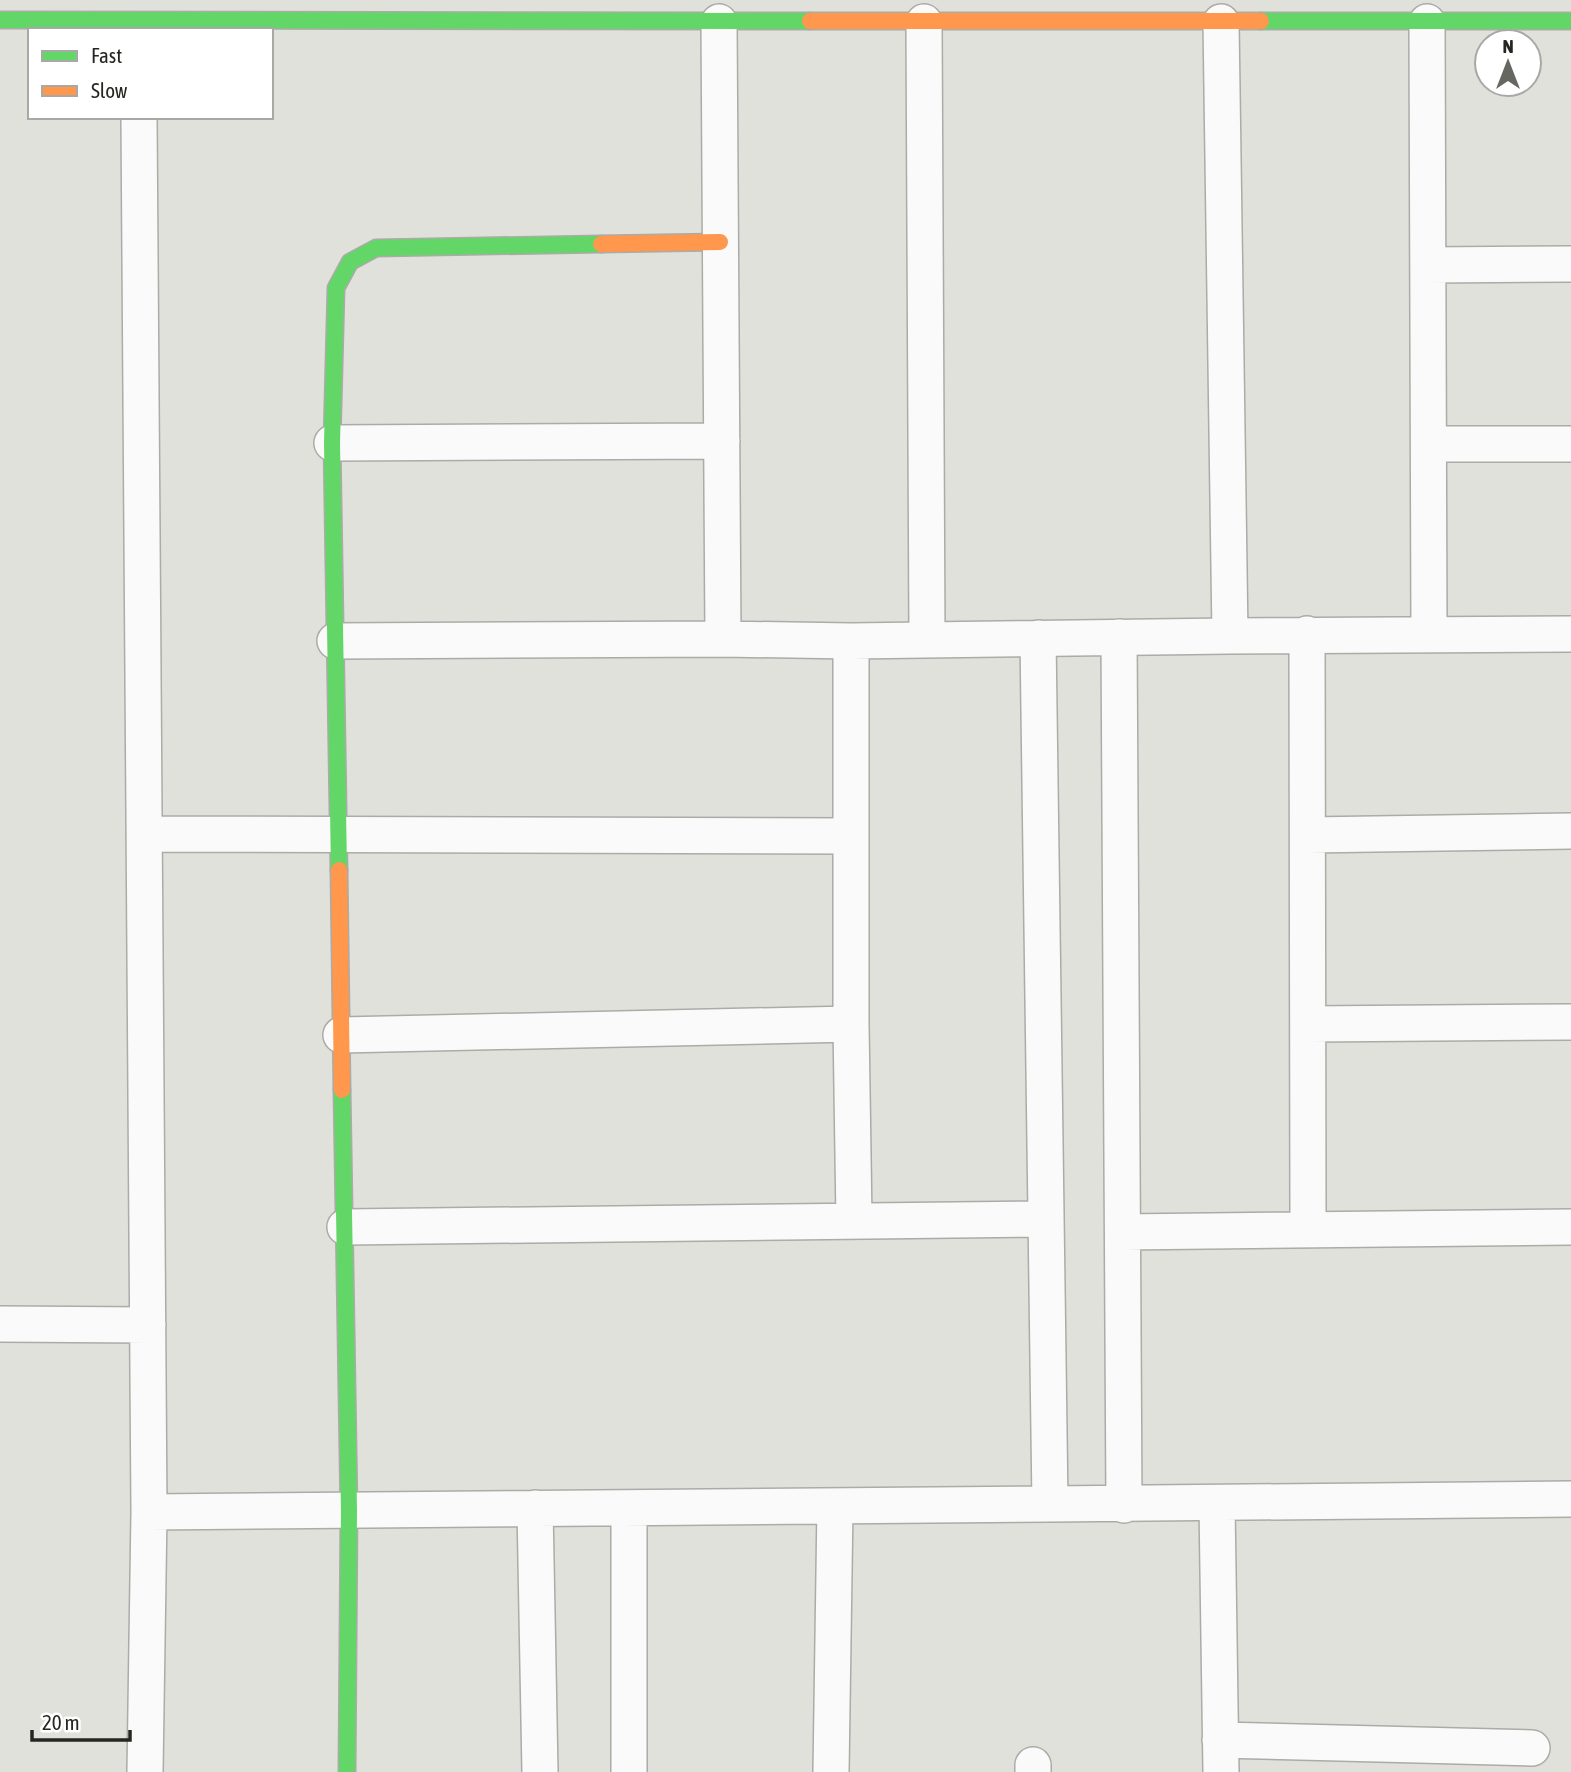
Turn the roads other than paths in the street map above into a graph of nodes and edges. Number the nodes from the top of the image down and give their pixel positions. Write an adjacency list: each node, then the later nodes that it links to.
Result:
1 (678, 11): 3 (street); 6 (street)
2 (1479, 11): 5 (street); 9 (street)
3 (138, 17): 4 (street)
4 (0, 20)
5 (1571, 21)
6 (719, 22): 7 (street); 11 (street)
7 (924, 22): 8 (street); 25 (street)
8 (1221, 22): 9 (street); 21 (street)
9 (1427, 22): 13 (street)
10 (139, 119): 29 (street)
11 (720, 242): 14 (street); 15 (street)
12 (1571, 264): 13 (street)
13 (1428, 265): 17 (street)
14 (722, 441): 15 (street); 24 (street)
15 (332, 443): 26 (street)
16 (1571, 443): 17 (street)
17 (1429, 444): 19 (street)
18 (1307, 634): 19 (street); 21 (street); 30 (street)
19 (1429, 634): 20 (street)
20 (1571, 634)
21 (1230, 636): 22 (street)
22 (1119, 637): 23 (street); 42 (street)
23 (1038, 638): 25 (street); 37 (street)
24 (723, 639): 26 (street); 27 (street)
25 (928, 640): 27 (street)
26 (335, 641): 31 (street)
27 (851, 641): 32 (street)
28 (1571, 831): 30 (street)
29 (145, 834): 31 (street); 44 (street)
30 (1308, 835): 35 (street)
31 (338, 836): 32 (street); 36 (street)
32 (850, 836): 34 (street)
33 (1571, 1022): 35 (street)
34 (851, 1024): 36 (street); 38 (street)
35 (1309, 1024): 41 (street)
36 (341, 1035): 39 (street)
37 (1046, 1219): 38 (street); 46 (street)
38 (854, 1221): 39 (street)
39 (345, 1227): 52 (street)
40 (1571, 1227): 41 (street)
41 (1308, 1228): 42 (street)
42 (1122, 1231): 48 (street)
43 (0, 1324): 44 (street)
44 (148, 1325): 53 (street)
45 (1571, 1499): 47 (street)
46 (1050, 1503): 48 (street); 49 (street)
47 (1217, 1504): 48 (street); 55 (street)
48 (1124, 1505)
49 (835, 1506): 51 (street); 60 (street)
50 (536, 1508): 51 (street); 52 (street); 58 (street)
51 (629, 1508): 59 (street)
52 (349, 1511): 53 (street); 57 (street)
53 (149, 1512): 56 (street)
54 (1532, 1748): 55 (street)
55 (1221, 1756)
56 (145, 1772)
57 (347, 1772)
58 (540, 1772)
59 (629, 1772)
60 (831, 1772)

